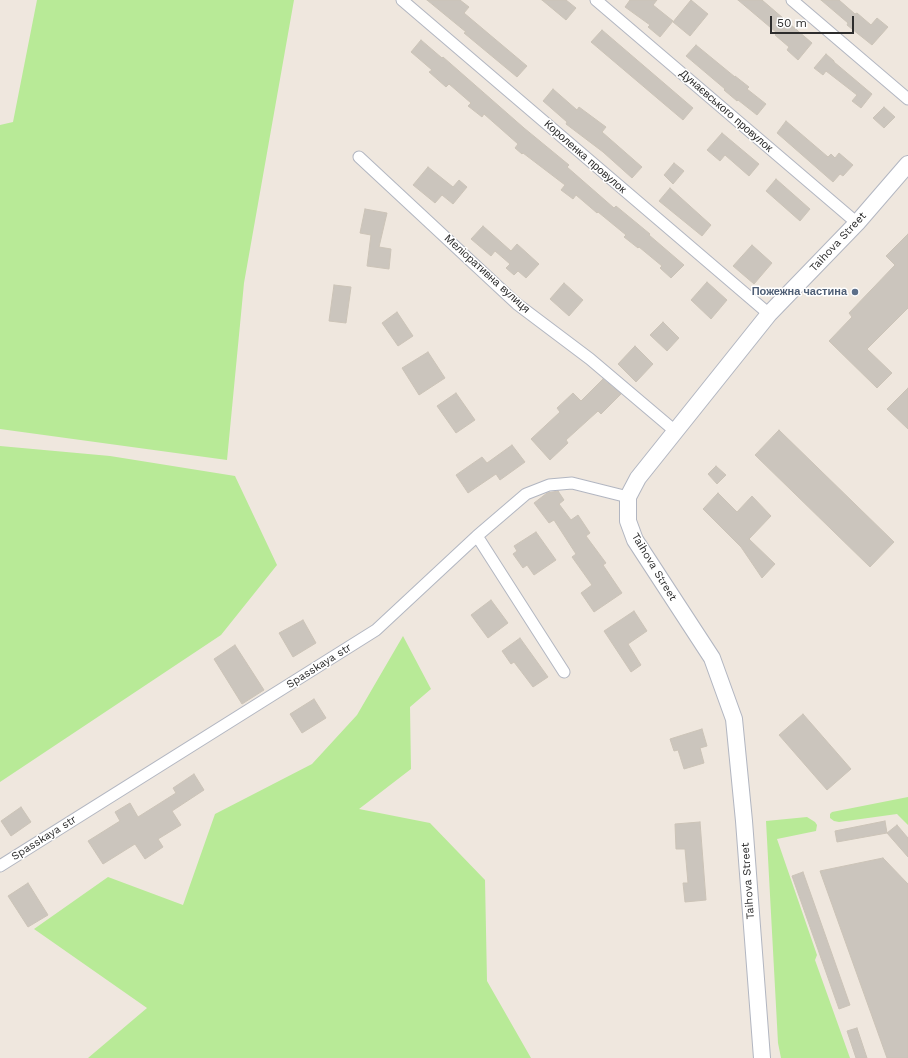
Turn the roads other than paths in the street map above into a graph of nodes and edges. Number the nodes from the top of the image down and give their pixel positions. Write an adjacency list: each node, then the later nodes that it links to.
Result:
1 (402, 0): 8 (street, Короленка провулок)
2 (596, 0): 7 (street, Дунаєвського провулок)
3 (792, 0): 4 (street)
4 (908, 99)
5 (360, 157): 9 (street, Меліоративна вулиця)
6 (908, 164): 7 (street, Taihova Street)
7 (857, 223): 8 (street, Taihova Street)
8 (769, 314): 9 (street, Taihova Street)
9 (675, 431): 10 (street, Taihova Street)
10 (628, 497): 11 (street, Spasskaya str); 14 (street, Taihova Street)
11 (477, 536): 12 (street); 13 (street, Spasskaya str)
12 (564, 672)
13 (0, 866)
14 (762, 1058)

